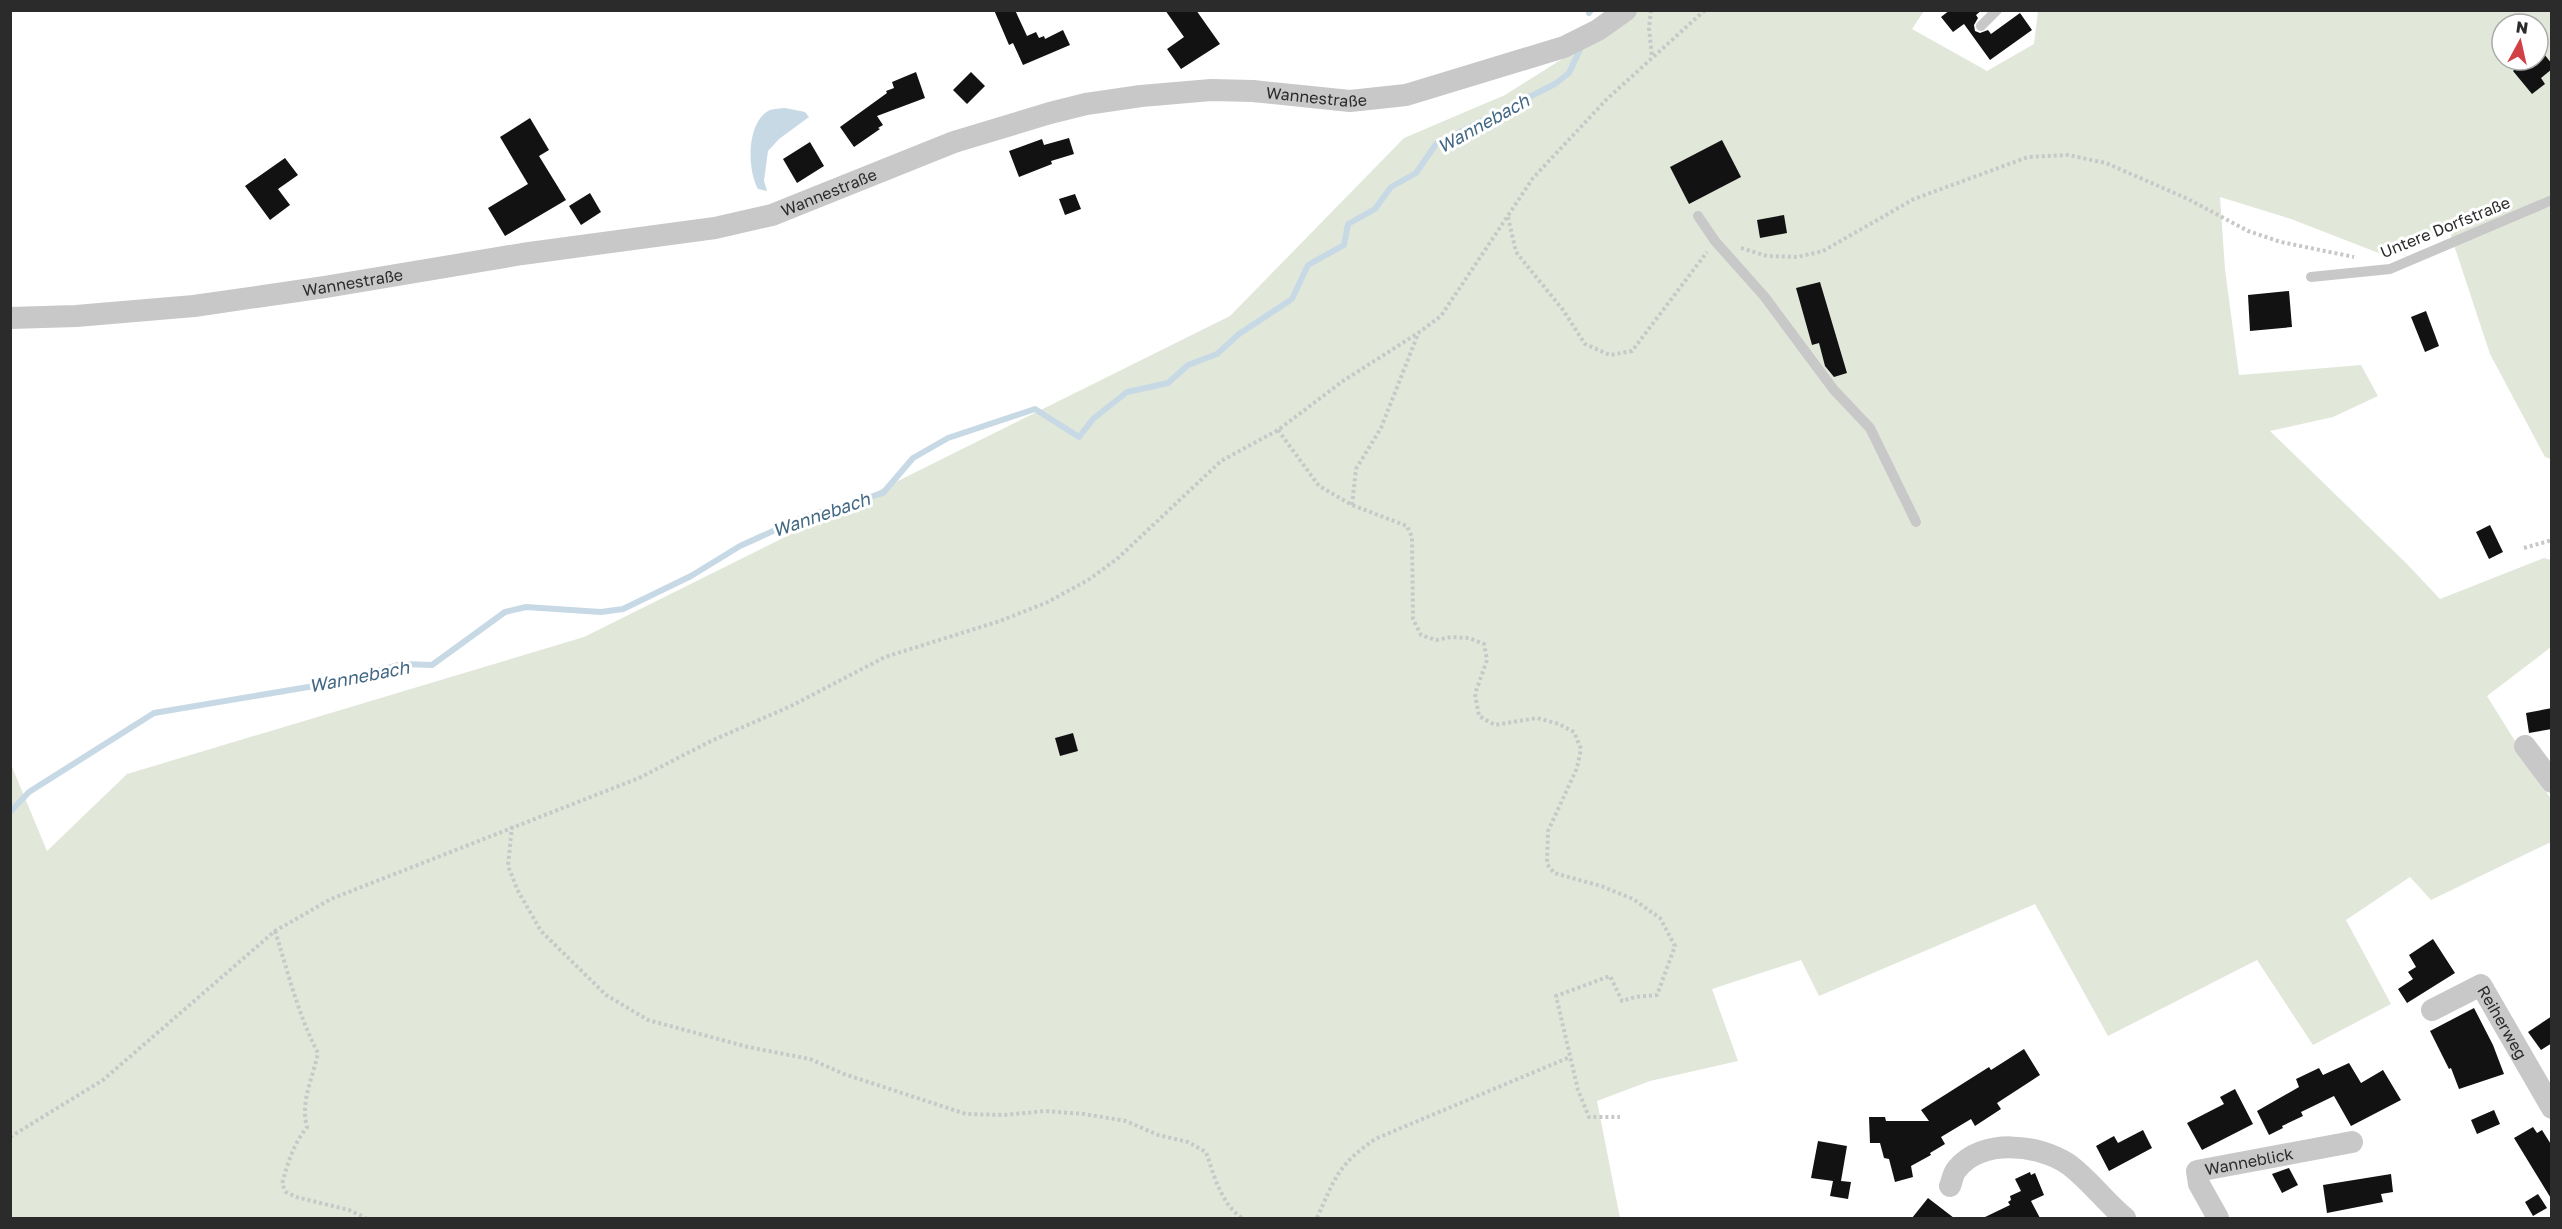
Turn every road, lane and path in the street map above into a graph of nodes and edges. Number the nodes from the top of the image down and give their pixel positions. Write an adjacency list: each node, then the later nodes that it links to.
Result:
1 (1626, 10): 13 (street, Wannestraße)
2 (1651, 10): 6 (path)
3 (1705, 10): 6 (path)
4 (1997, 10): 5 (lane)
5 (1981, 26)
6 (1652, 57): 8 (path)
7 (2552, 200): 12 (lane, Untere Dorfstraße)
8 (1507, 216): 10 (path); 14 (path)
9 (1698, 216): 10 (lane)
10 (1715, 241): 11 (path); 17 (lane)
11 (2355, 257)
12 (2311, 277)
13 (10, 318)
14 (1418, 333): 15 (path); 16 (path)
15 (1278, 430): 16 (path); 22 (path)
16 (1352, 505): 25 (path)
17 (1916, 522)
18 (2552, 540): 19 (path)
19 (2524, 548)
20 (2525, 746): 21 (street)
21 (2552, 782)
22 (512, 826): 23 (path); 32 (path)
23 (275, 931): 28 (path); 31 (path)
24 (2432, 1011): 26 (street, Reiherweg)
25 (1570, 1057): 27 (path); 33 (path)
26 (2552, 1108)
27 (1620, 1117)
28 (10, 1137)
29 (2352, 1142): 35 (street, Wanneblick)
30 (1950, 1186): 34 (street)
31 (366, 1218)
32 (1242, 1218)
33 (1317, 1218)
34 (2125, 1218)
35 (2218, 1218)

